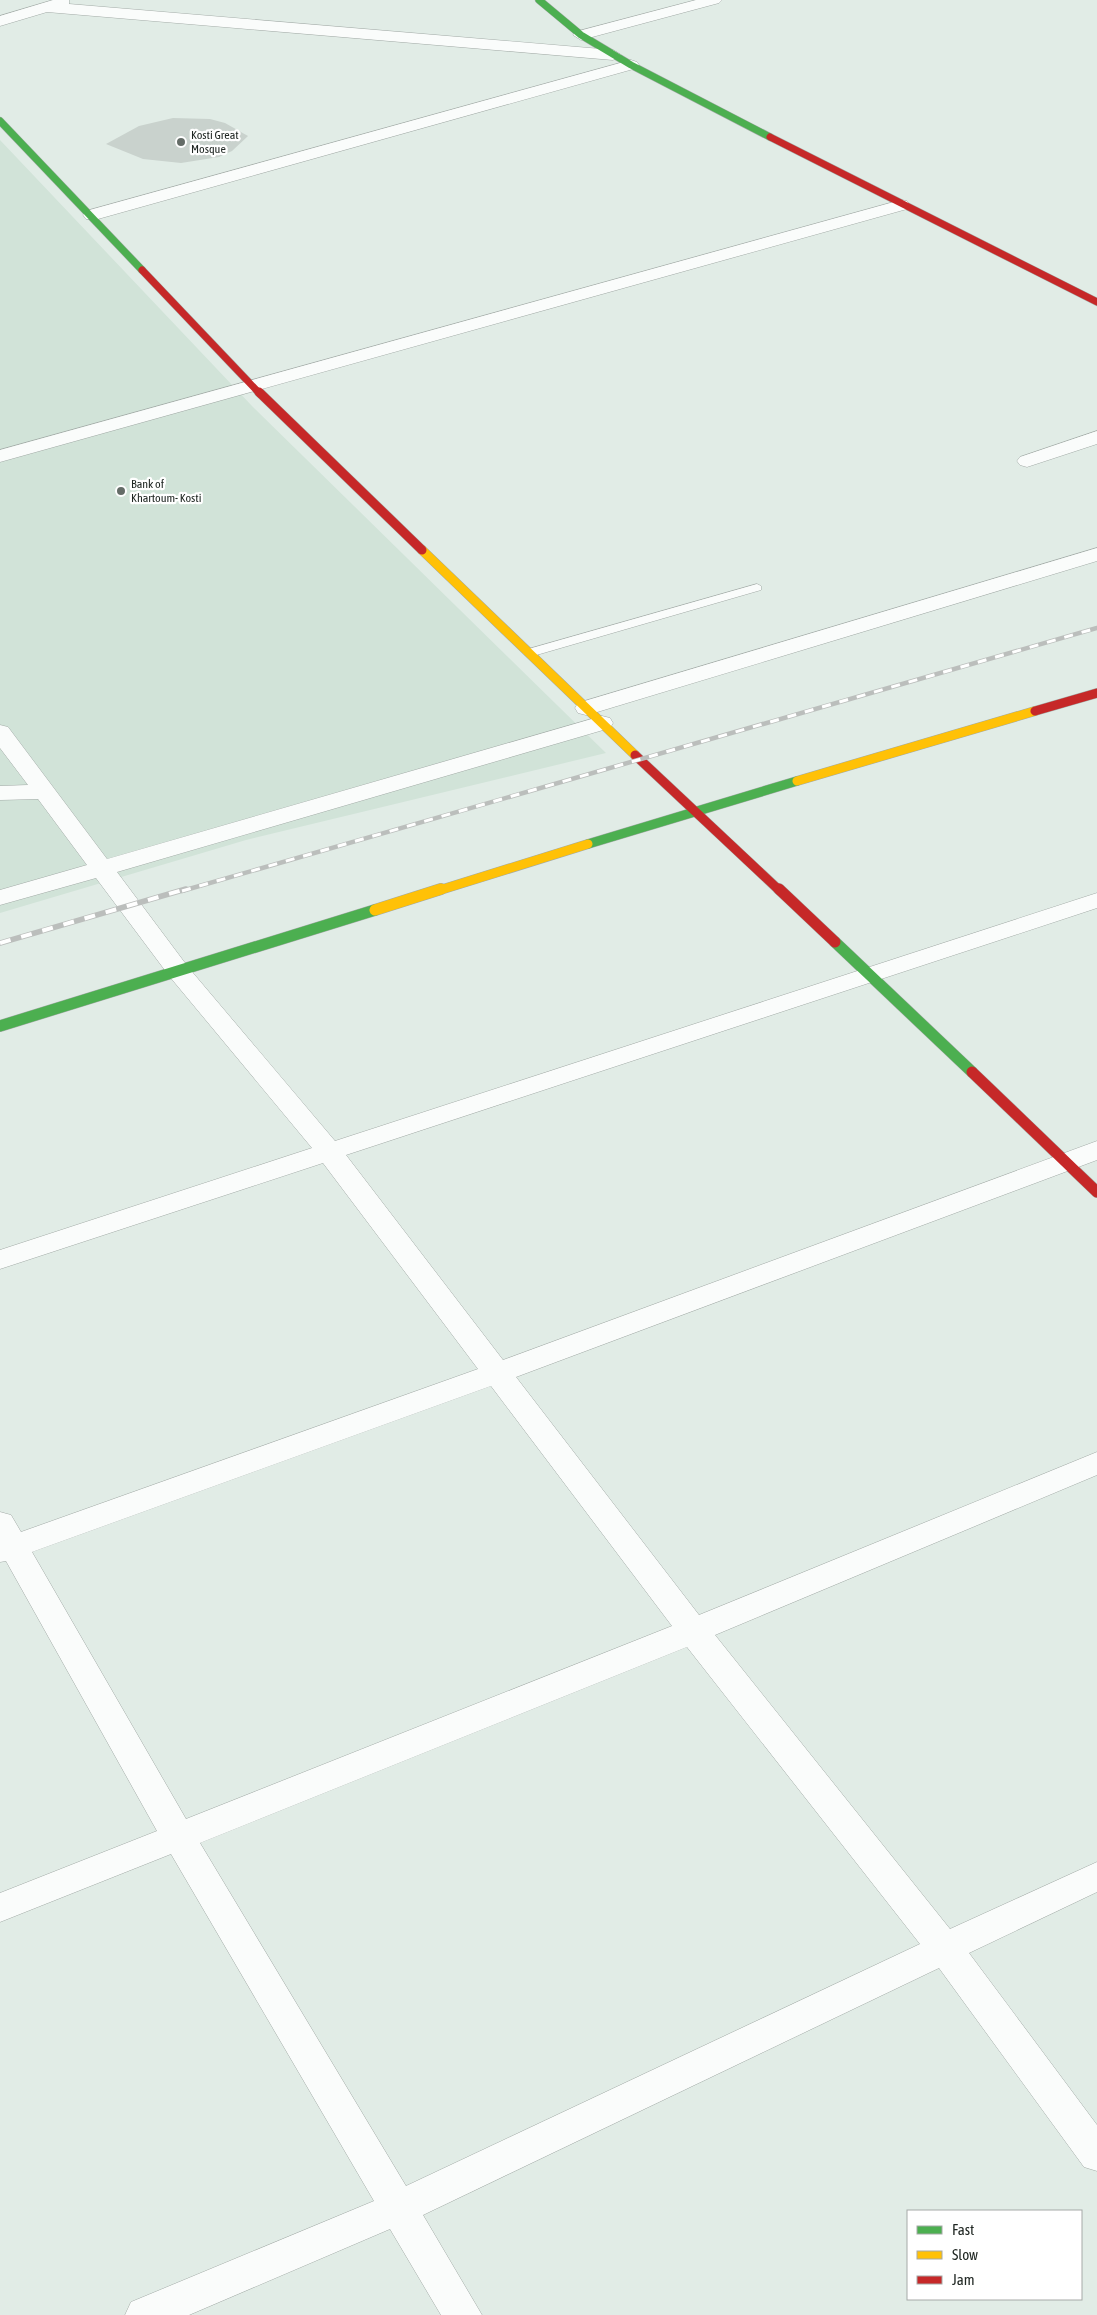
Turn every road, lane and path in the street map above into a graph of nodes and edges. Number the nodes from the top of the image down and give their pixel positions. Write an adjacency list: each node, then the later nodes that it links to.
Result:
1 (72, 0): 4 (street)
2 (539, 0): 6 (main road)
3 (714, 0): 6 (street)
4 (47, 7): 5 (street); 7 (street)
5 (0, 20)
6 (581, 36): 7 (main road)
7 (613, 55): 8 (main road)
8 (631, 65): 12 (main road); 13 (street)
9 (0, 121): 10 (main road)
10 (15, 135): 11 (main road); 13 (main road)
11 (0, 139)
12 (901, 205): 14 (main road); 15 (street)
13 (92, 215): 15 (main road)
14 (1097, 302)
15 (252, 386): 17 (street); 21 (main road)
16 (1097, 437): 18 (street)
17 (0, 456)
18 (1027, 461)
19 (1097, 554): 23 (street)
20 (758, 588): 21 (lane)
21 (529, 653): 23 (main road)
22 (1097, 693): 27 (main road)
23 (594, 716): 27 (main road); 28 (street)
24 (0, 732): 25 (street)
25 (45, 792): 26 (street); 28 (street)
26 (0, 793)
27 (693, 811): 31 (main road); 32 (main road)
28 (103, 870): 29 (street); 31 (street)
29 (0, 898)
30 (1097, 900): 32 (street)
31 (179, 972): 33 (main road); 34 (street)
32 (873, 976): 34 (street); 36 (main road)
33 (0, 1026)
34 (328, 1150): 38 (street); 39 (street)
35 (1097, 1150): 36 (street)
36 (1064, 1162): 37 (main road); 39 (street)
37 (1097, 1192)
38 (0, 1260)
39 (498, 1373): 41 (street); 42 (street)
40 (1097, 1464): 42 (street)
41 (4, 1540): 43 (street)
42 (693, 1631): 43 (street); 46 (street)
43 (178, 1836): 45 (street); 48 (street)
44 (1097, 1876): 46 (street)
45 (0, 1908)
46 (945, 1949): 47 (street); 48 (street)
47 (1097, 2155)
48 (400, 2208): 49 (street); 50 (street)
49 (145, 2315)
50 (462, 2315)

